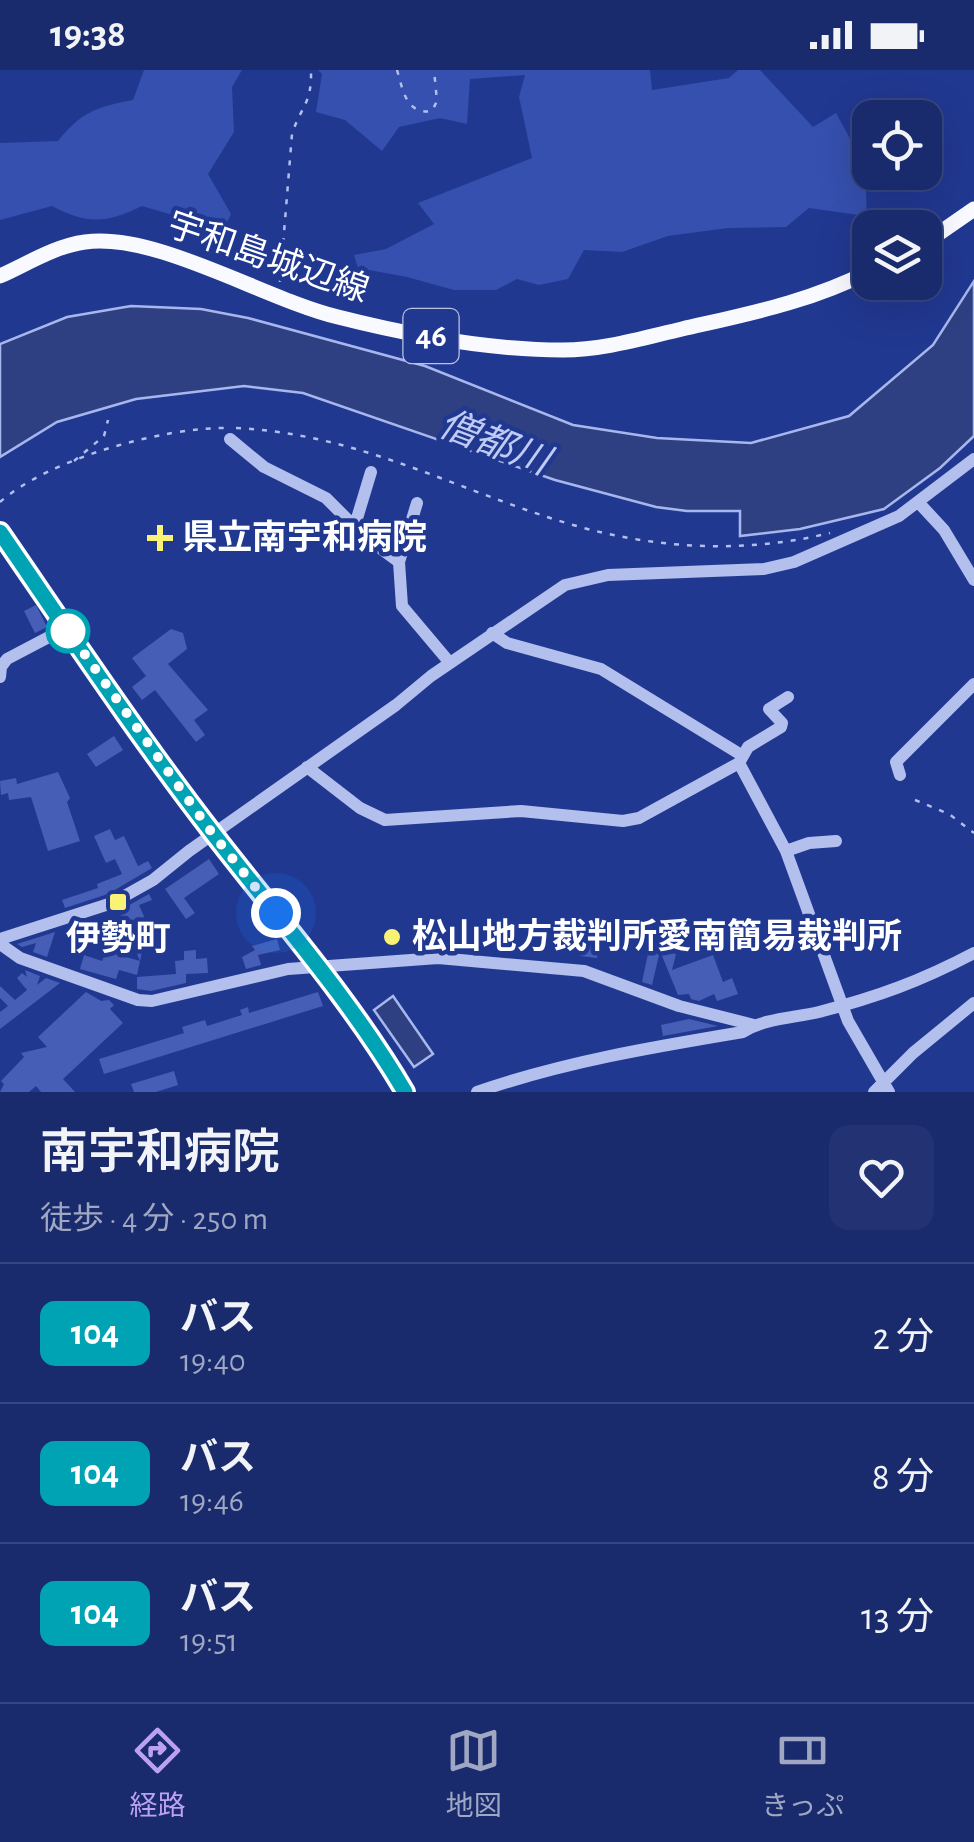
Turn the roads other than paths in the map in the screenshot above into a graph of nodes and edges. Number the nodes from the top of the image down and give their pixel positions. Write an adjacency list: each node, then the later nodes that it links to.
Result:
1 (974, 209): 2 (main road)
2 (942, 231)
3 (0, 276): 4 (main road, 宇和島城辺線 / 46)
4 (852, 279)
5 (230, 439): 10 (street)
6 (974, 459): 9 (street)
7 (371, 472): 10 (street)
8 (417, 503): 12 (street)
9 (920, 504): 13 (street); 15 (street)
10 (355, 526): 12 (street)
11 (0, 532): 14 (main road)
12 (399, 562): 16 (street)
13 (974, 580)
14 (66, 628): 17 (street); 23 (main road)
15 (492, 633): 16 (street); 20 (street)
16 (450, 663): 21 (street)
17 (0, 678)
18 (974, 684): 22 (street)
19 (788, 697): 20 (street)
20 (741, 760): 21 (street); 25 (street)
21 (307, 767): 23 (street)
22 (900, 775)
23 (212, 833): 26 (street); 28 (main road)
24 (836, 841): 25 (street)
25 (786, 851): 30 (street)
26 (1, 938): 28 (street)
27 (974, 953): 30 (street)
28 (318, 966): 31 (street); 33 (main road)
29 (974, 1002): 32 (street)
30 (842, 1005): 31 (street); 32 (street)
31 (754, 1025): 34 (street)
32 (882, 1089)
33 (405, 1092)
34 (478, 1092)

